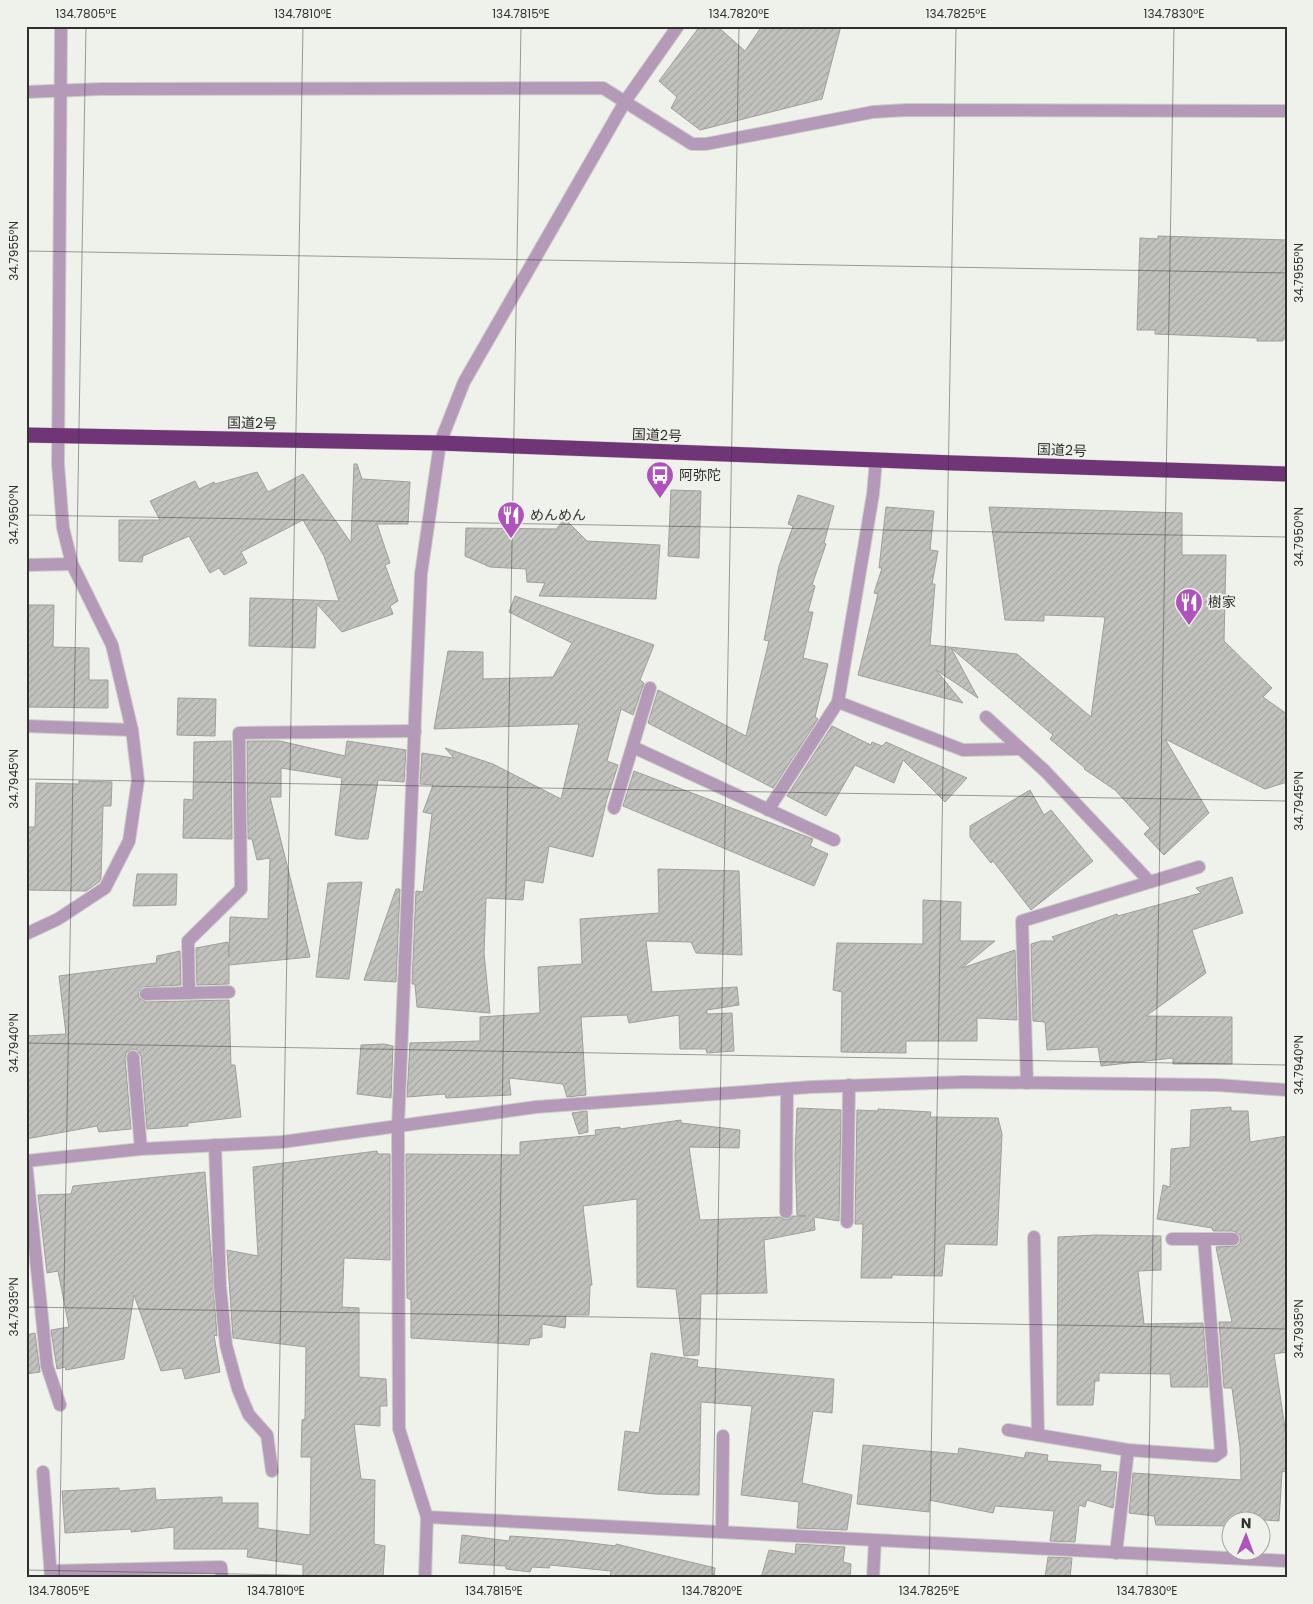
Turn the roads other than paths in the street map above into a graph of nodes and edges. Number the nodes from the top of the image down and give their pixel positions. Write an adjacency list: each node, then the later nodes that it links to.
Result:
1 (61, 26): 4 (street)
2 (678, 26): 5 (street)
3 (26, 92): 4 (street)
4 (61, 92): 5 (street); 8 (street)
5 (626, 100): 6 (street); 9 (street)
6 (1287, 111)
7 (26, 435): 8 (highway, 国道2号)
8 (60, 436): 9 (highway, 国道2号); 12 (street)
9 (440, 443): 10 (highway, 国道2号); 19 (street)
10 (876, 460): 11 (highway, 国道2号); 15 (street)
11 (1287, 474)
12 (72, 564): 13 (street); 18 (street)
13 (26, 565)
14 (650, 688): 20 (street)
15 (838, 702): 21 (street); 23 (street)
16 (986, 717): 21 (street)
17 (26, 726): 18 (street)
18 (132, 730): 27 (street)
19 (415, 731): 29 (street); 36 (street)
20 (633, 747): 22 (street); 23 (street)
21 (1020, 749): 26 (street)
22 (614, 808)
23 (768, 810): 24 (street)
24 (834, 840)
25 (1199, 867): 26 (street)
26 (1150, 882): 32 (street)
27 (26, 934)
28 (229, 992): 29 (street)
29 (189, 993): 30 (street)
30 (146, 994)
31 (133, 1057): 38 (street)
32 (1027, 1083): 33 (street); 35 (street)
33 (849, 1086): 34 (street); 41 (street)
34 (787, 1089): 36 (street); 40 (street)
35 (1287, 1090)
36 (398, 1126): 37 (street); 53 (street)
37 (215, 1145): 38 (street); 51 (street)
38 (141, 1149): 39 (street)
39 (26, 1162): 46 (street)
40 (786, 1212)
41 (847, 1222)
42 (1034, 1237): 48 (street)
43 (1172, 1239): 44 (street)
44 (1204, 1239): 45 (street); 50 (street)
45 (1233, 1239)
46 (60, 1405)
47 (1008, 1430): 48 (street)
48 (1038, 1435): 50 (street)
49 (723, 1436): 54 (street)
50 (1128, 1450): 56 (street)
51 (272, 1471)
52 (43, 1472): 58 (street)
53 (427, 1517): 54 (street); 60 (street)
54 (722, 1532): 55 (street)
55 (875, 1540): 56 (street); 61 (street)
56 (1116, 1552): 57 (street)
57 (1287, 1561)
58 (51, 1575): 59 (street)
59 (222, 1578)
60 (425, 1578)
61 (873, 1578)

